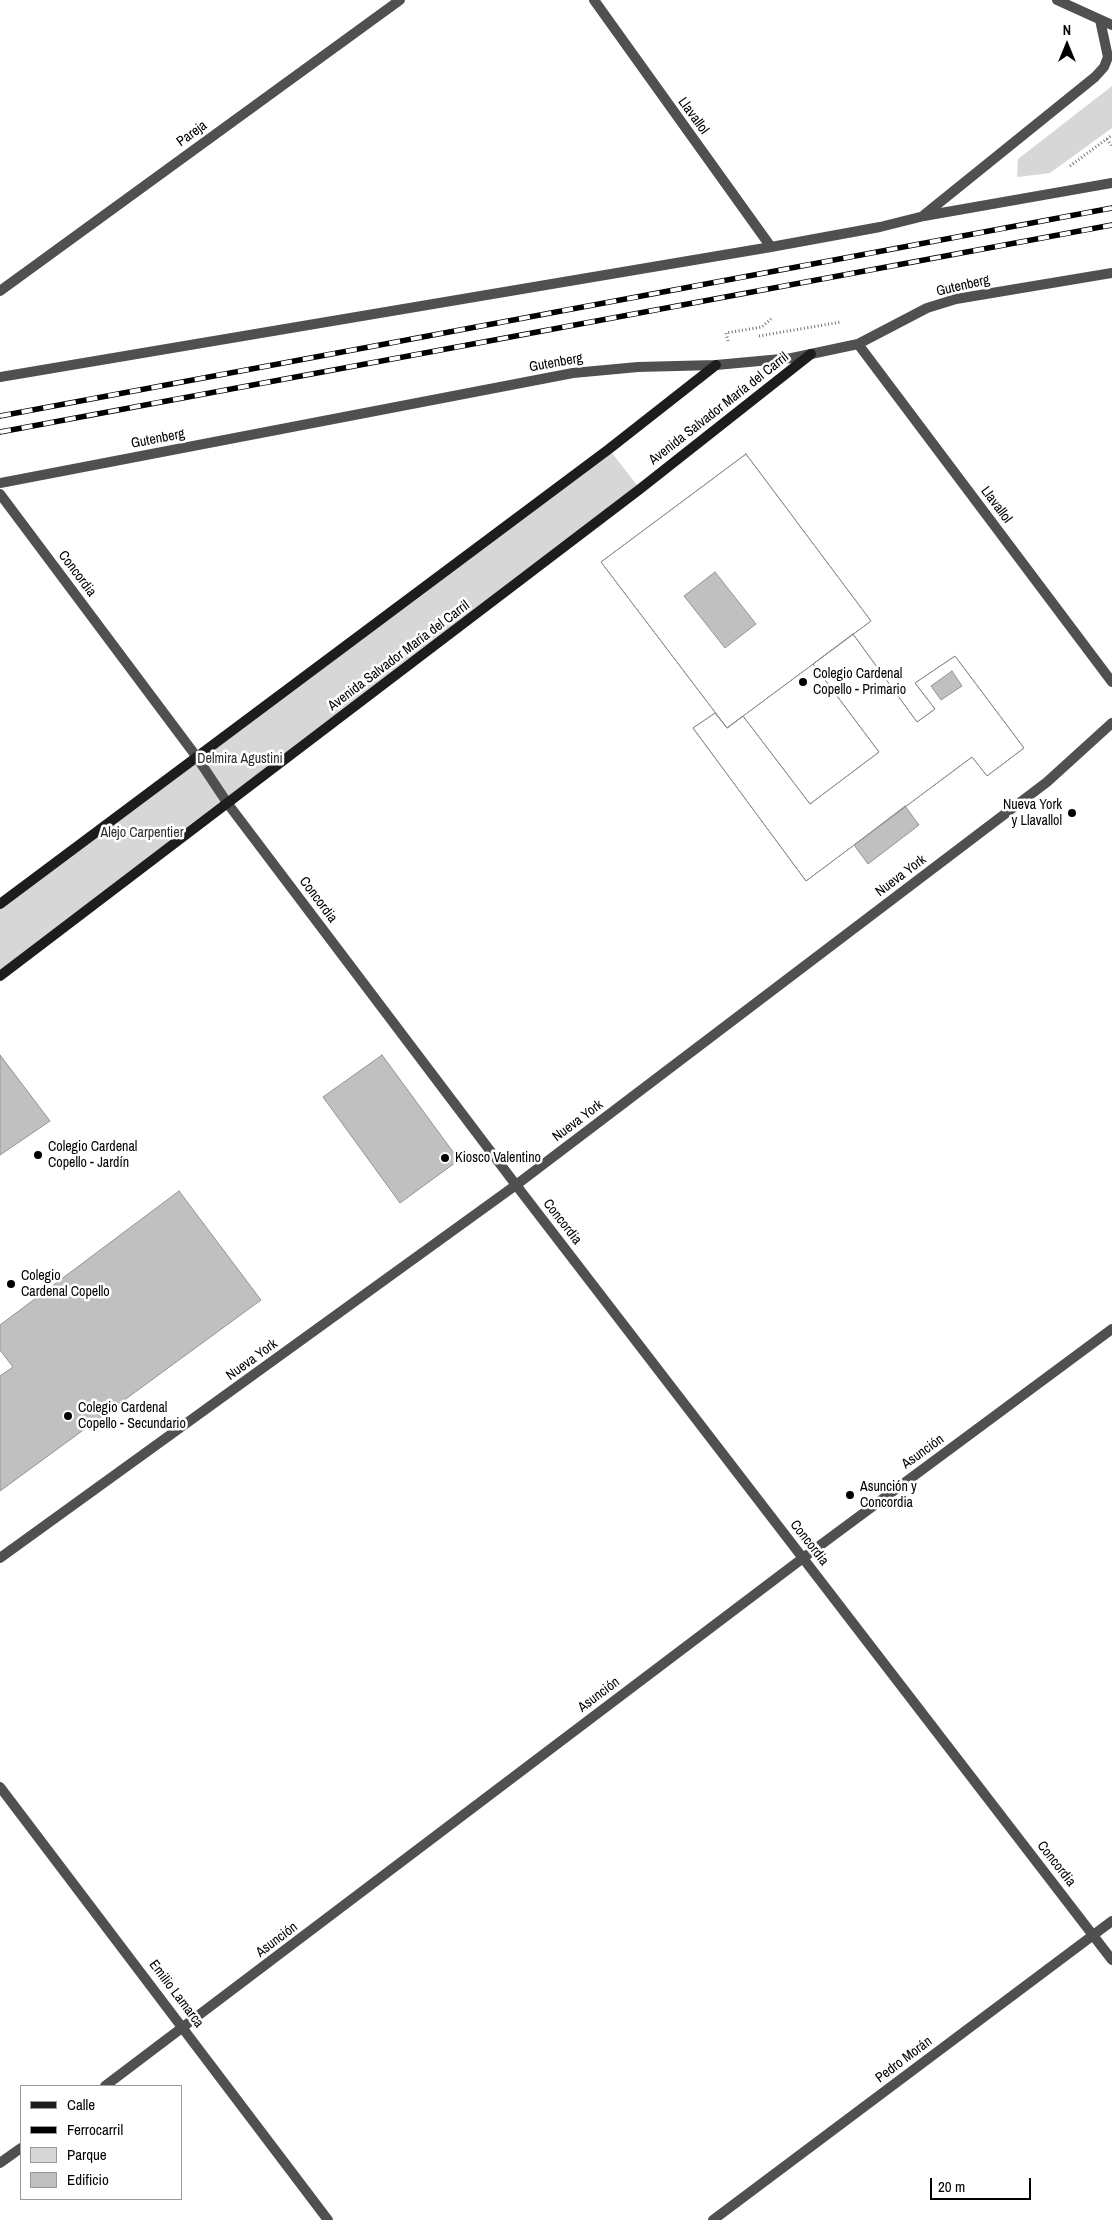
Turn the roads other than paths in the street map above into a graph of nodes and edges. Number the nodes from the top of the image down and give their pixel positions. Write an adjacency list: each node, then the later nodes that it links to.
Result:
1 (400, 0): 10 (street, Pareja)
2 (594, 0): 8 (street, Llavallol)
3 (1057, 0): 4 (street)
4 (1100, 20): 5 (street); 7 (street)
5 (1112, 26)
6 (1112, 183): 7 (street)
7 (924, 216): 8 (street)
8 (771, 247): 14 (street)
9 (1112, 273): 11 (street, Gutenberg)
10 (0, 291)
11 (858, 344): 12 (street, Gutenberg); 17 (street, Llavallol)
12 (811, 354): 13 (street, Gutenberg); 20 (street, Avenida Salvador María del Carril)
13 (716, 365): 15 (street, Gutenberg); 19 (street)
14 (0, 377)
15 (0, 483)
16 (0, 494): 19 (street, Concordia)
17 (1112, 682)
18 (1112, 724): 23 (street, Nueva York)
19 (196, 756): 20 (street, Concordia); 21 (street)
20 (228, 804): 22 (street, Avenida Salvador María del Carril); 23 (street, Concordia)
21 (0, 904)
22 (0, 976)
23 (516, 1185): 25 (street, Nueva York); 26 (street, Concordia)
24 (1112, 1329): 26 (street, Asunción)
25 (0, 1558)
26 (803, 1558): 29 (street, Concordia); 31 (street, Asunción)
27 (0, 1787): 31 (street, Emilio Lamarca)
28 (1112, 1921): 29 (street, Pedro Morán)
29 (1094, 1935): 30 (street, Concordia); 36 (street, Pedro Morán)
30 (1112, 1960)
31 (184, 2028): 32 (street, Asunción); 35 (street, Emilio Lamarca)
32 (106, 2085)
33 (20, 2149): 34 (street)
34 (0, 2163)
35 (328, 2220)
36 (713, 2220)

